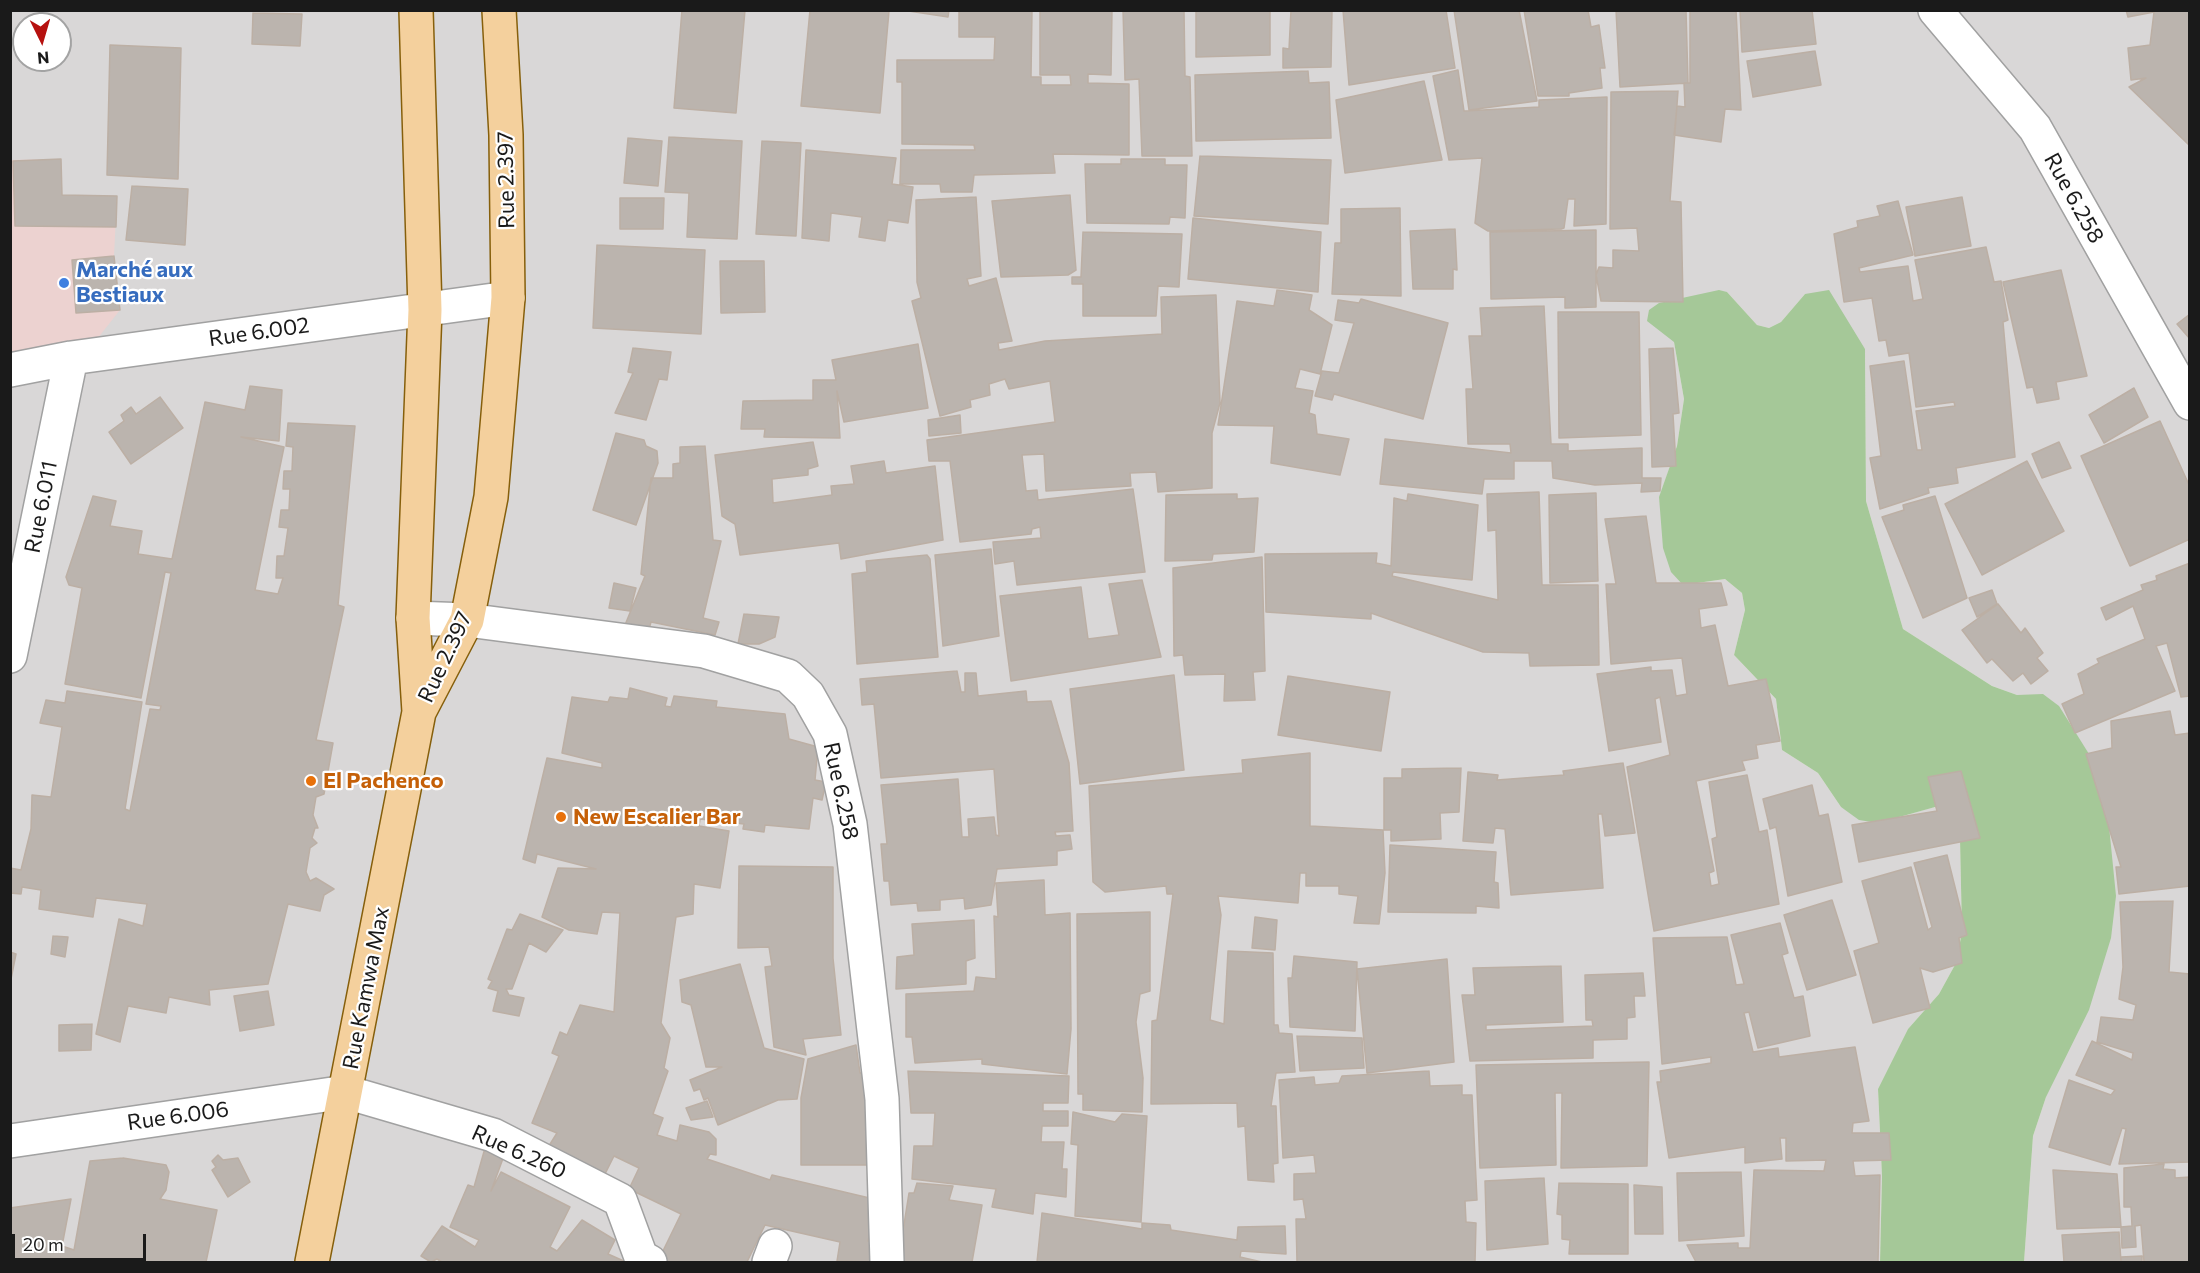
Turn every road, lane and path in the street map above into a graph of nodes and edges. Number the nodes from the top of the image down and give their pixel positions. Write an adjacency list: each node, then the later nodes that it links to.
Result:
1 (416, 10): 5 (main road, Rue 2.397)
2 (499, 10): 4 (main road, Rue 2.397)
3 (1935, 10): 8 (street, Rue 6.258)
4 (508, 298): 5 (street, Rue 6.002); 10 (main road, Rue 2.397)
5 (425, 310): 6 (street, Rue 6.002); 9 (main road, Rue 2.397)
6 (71, 358): 7 (street, Rue 6.002); 11 (street, Rue 6.011)
7 (10, 370)
8 (2190, 403)
9 (413, 618): 10 (street, Rue 6.258); 12 (main road, Rue 2.397)
10 (468, 620): 12 (main road, Rue 2.397); 17 (street, Rue 6.258)
11 (10, 656)
12 (419, 712): 13 (main road, Rue Kamwa Max)
13 (346, 1092): 14 (street, Rue 6.006); 15 (main road, Rue Kamwa Max); 16 (street, Rue 6.260)
14 (10, 1141)
15 (312, 1263)
16 (650, 1263)
17 (887, 1263)

